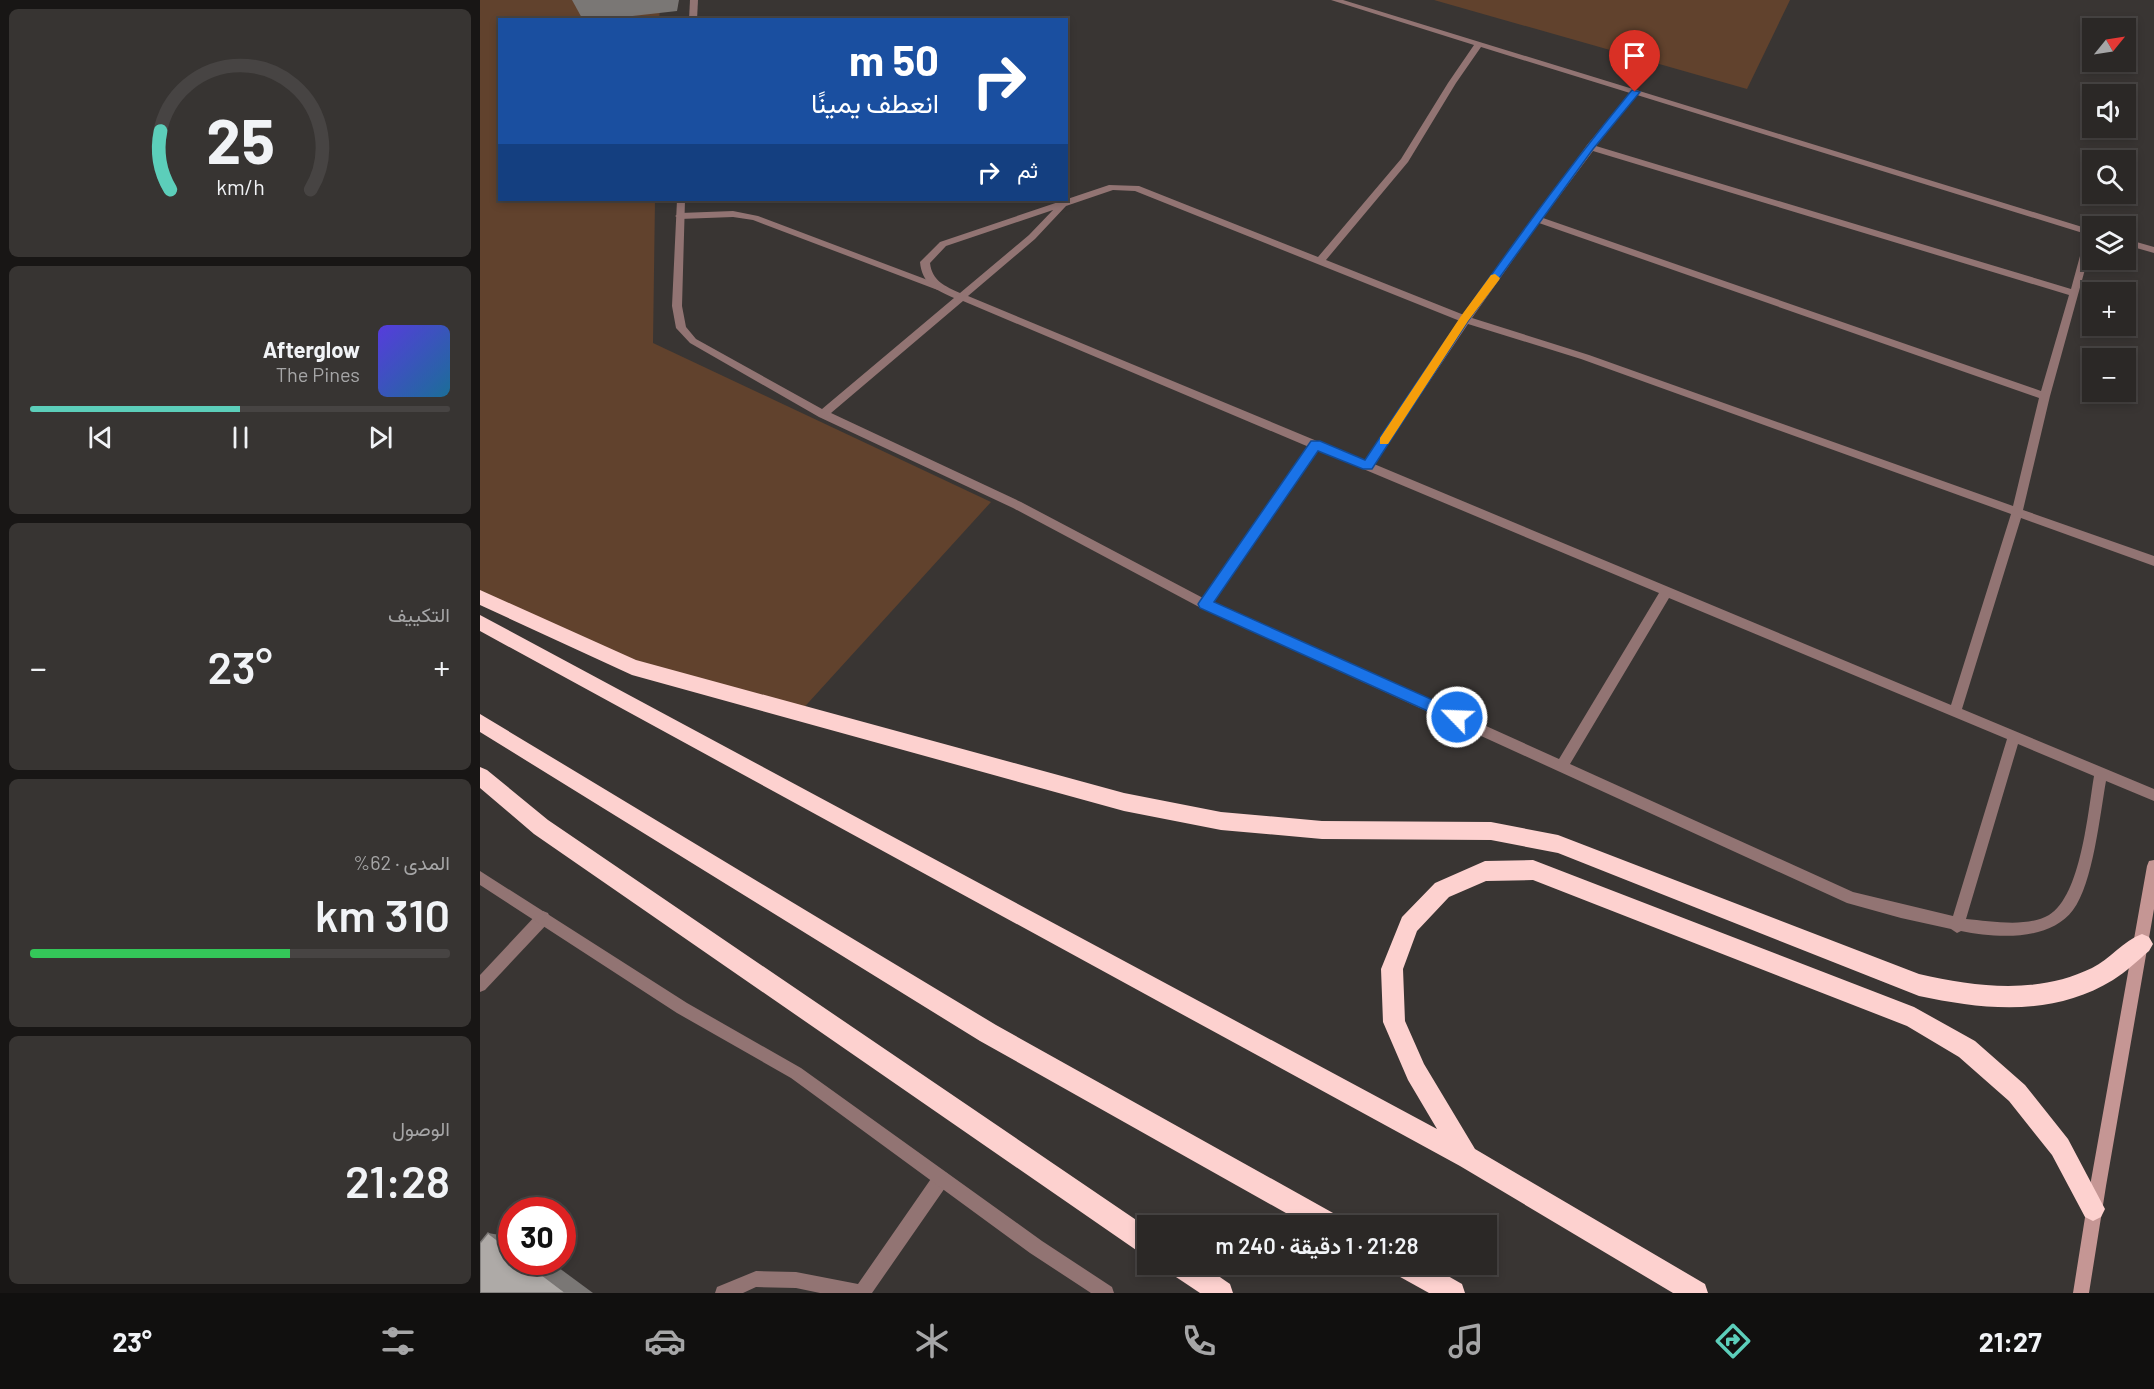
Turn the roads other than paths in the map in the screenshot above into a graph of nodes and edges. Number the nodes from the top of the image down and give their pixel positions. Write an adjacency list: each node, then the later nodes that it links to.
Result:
1 (694, 0): 3 (street)
2 (1335, 0): 4 (street)
3 (693, 18)
4 (1479, 44): 5 (street); 14 (street)
5 (1635, 92): 6 (street); 11 (street)
6 (1590, 147): 10 (street); 17 (street)
7 (681, 201): 9 (street)
8 (1064, 204): 14 (street); 16 (street); 18 (street)
9 (680, 216): 16 (street); 21 (street)
10 (1538, 219): 19 (street); 20 (street)
11 (2082, 230)
12 (2136, 245): 13 (street)
13 (2154, 250)
14 (1320, 261): 19 (street)
15 (2082, 266): 17 (street)
16 (938, 287): 18 (street)
17 (2074, 293): 20 (street)
18 (962, 297): 21 (street); 22 (street)
19 (1464, 319): 23 (street); 24 (street)
20 (2045, 396): 24 (street)
21 (823, 414): 28 (street)
22 (1316, 445): 23 (street); 28 (street)
23 (1367, 466): 26 (street)
24 (2017, 512): 25 (street); 30 (street)
25 (2154, 561)
26 (1667, 591): 30 (street); 33 (street)
27 (480, 597): 41 (highway)
28 (1205, 604): 33 (street)
29 (480, 622): 43 (highway)
30 (1955, 712): 32 (street)
31 (480, 722): 46 (highway)
32 (2014, 737): 34 (street); 40 (street)
33 (1562, 765): 40 (street)
34 (2101, 773): 36 (street); 40 (street)
35 (480, 776): 47 (highway)
36 (2154, 795)
37 (2154, 866): 41 (main road)
38 (480, 877): 39 (street)
39 (543, 918): 42 (street); 44 (street)
40 (1957, 926)
41 (2142, 944): 45 (main road)
42 (480, 985)
43 (1468, 1158): 45 (highway); 55 (highway)
44 (941, 1179): 51 (street); 52 (street)
45 (2092, 1209): 56 (main road)
46 (1314, 1215)
47 (1137, 1235)
48 (1195, 1275): 53 (highway)
49 (1421, 1275): 54 (highway)
50 (723, 1293): 51 (street)
51 (862, 1293)
52 (1106, 1293)
53 (1221, 1293)
54 (1453, 1293)
55 (1696, 1293)
56 (2081, 1293)

